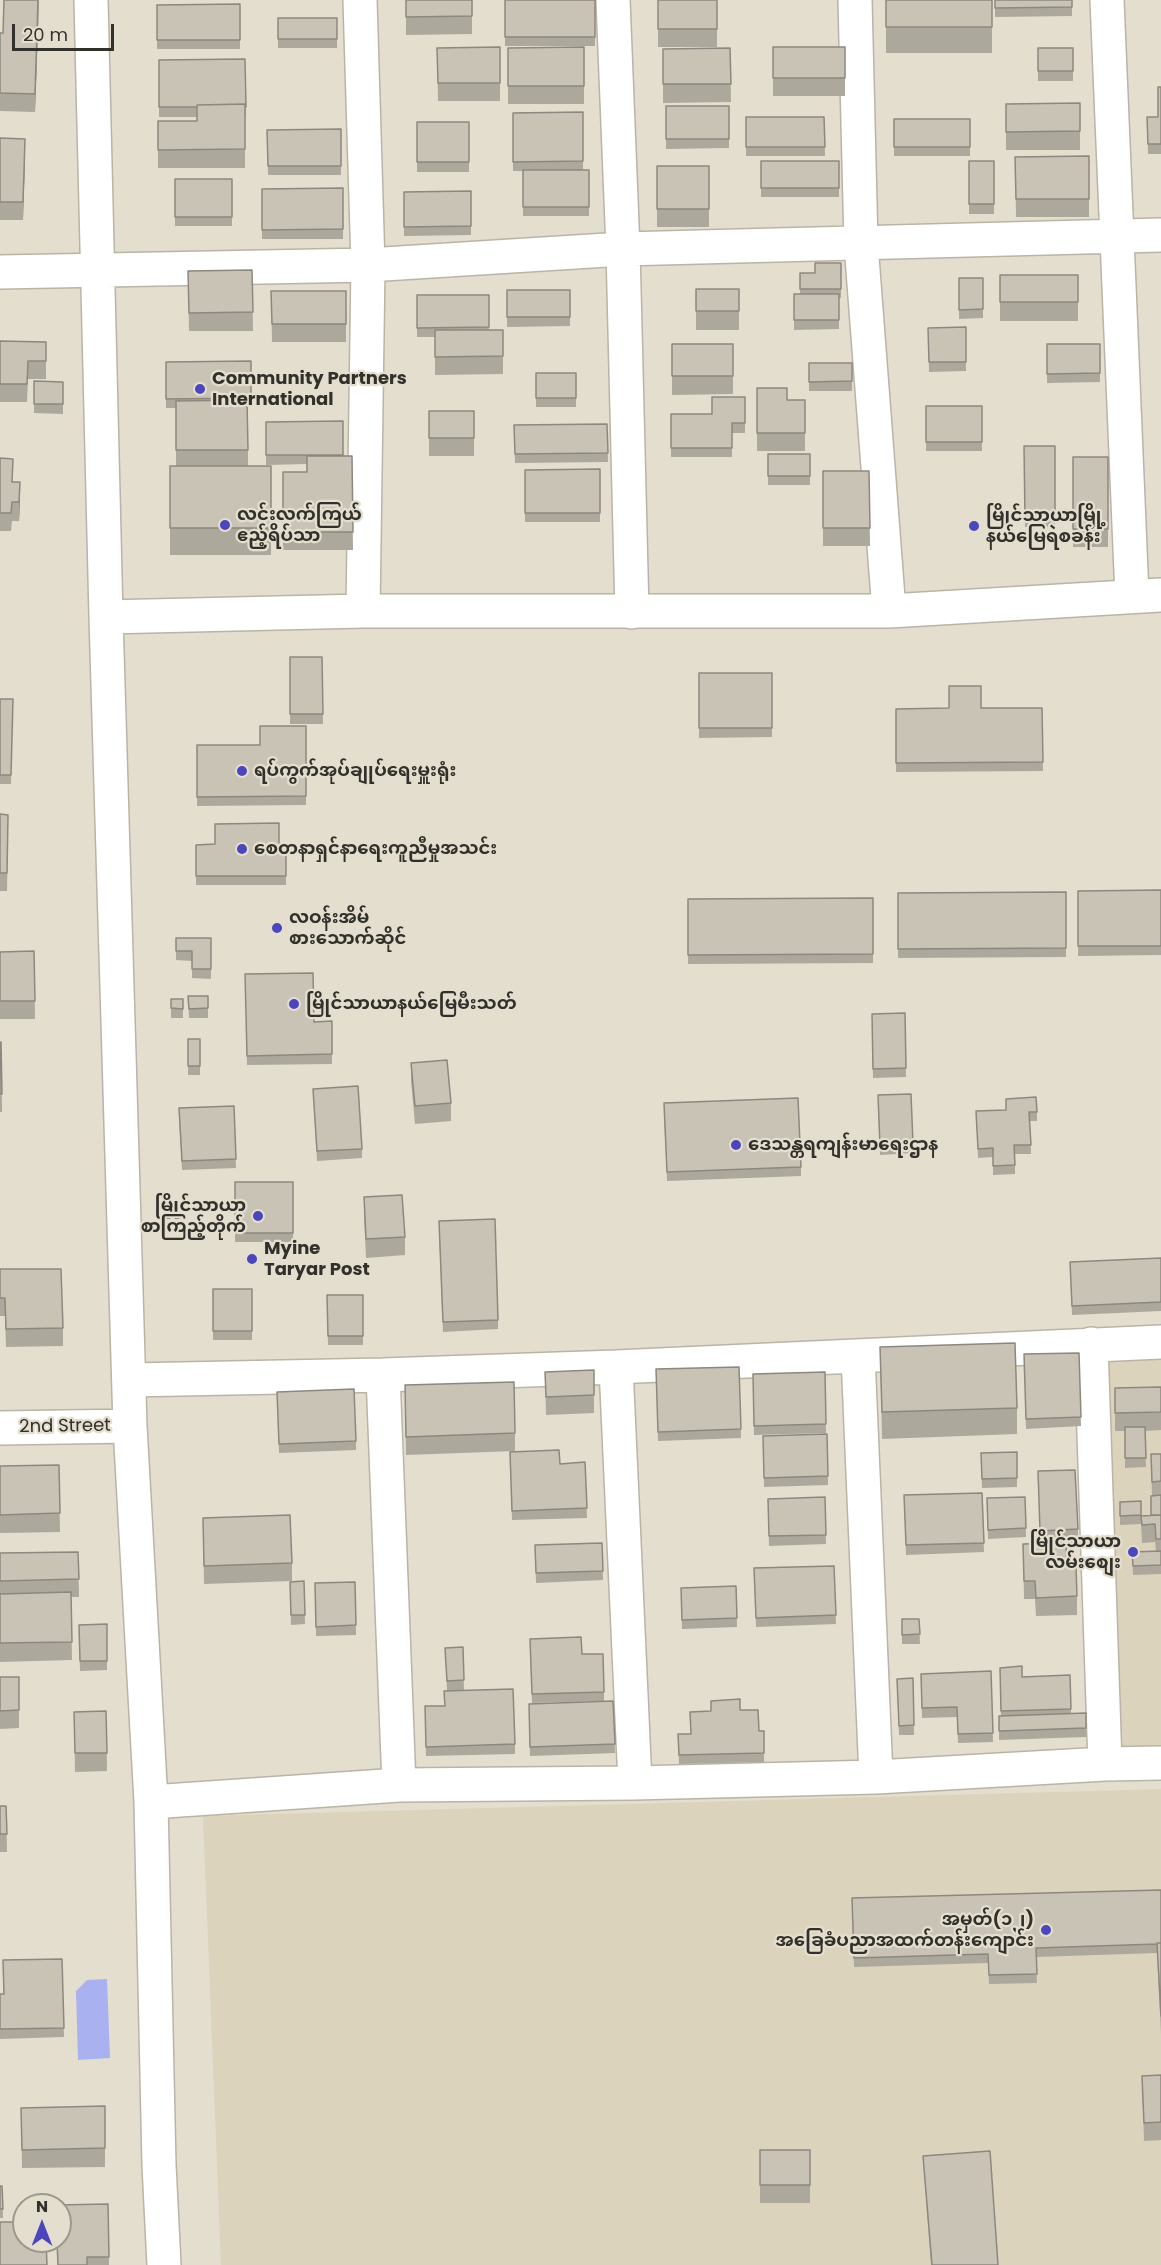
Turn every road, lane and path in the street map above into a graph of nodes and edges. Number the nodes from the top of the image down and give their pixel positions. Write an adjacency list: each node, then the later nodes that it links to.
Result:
1 (91, 0): 11 (street)
2 (360, 0): 10 (street)
3 (613, 0): 9 (street)
4 (855, 0): 8 (street)
5 (1107, 0): 7 (street)
6 (1161, 235): 7 (street)
7 (1115, 237): 8 (street); 13 (street)
8 (861, 244): 9 (street); 15 (street)
9 (623, 249): 10 (street); 16 (street)
10 (368, 265): 11 (street); 14 (street)
11 (99, 271): 12 (street); 17 (street)
12 (0, 272)
13 (1146, 595): 15 (street)
14 (363, 611): 16 (street); 17 (street)
15 (889, 611): 16 (street)
16 (632, 612)
17 (106, 617): 23 (street)
18 (1161, 1342): 19 (street)
19 (1091, 1344): 20 (street); 27 (street)
20 (858, 1356): 21 (street); 28 (street)
21 (616, 1367): 22 (street); 29 (street)
22 (383, 1375): 23 (street); 30 (street)
23 (130, 1380): 24 (street)
24 (130, 1426): 25 (street, 2nd Street); 31 (street)
25 (0, 1428)
26 (1161, 1763): 27 (street)
27 (1105, 1764): 28 (street)
28 (876, 1777): 29 (street)
29 (635, 1783): 30 (street)
30 (399, 1785): 31 (street)
31 (151, 1802): 32 (street)
32 (164, 2265)

